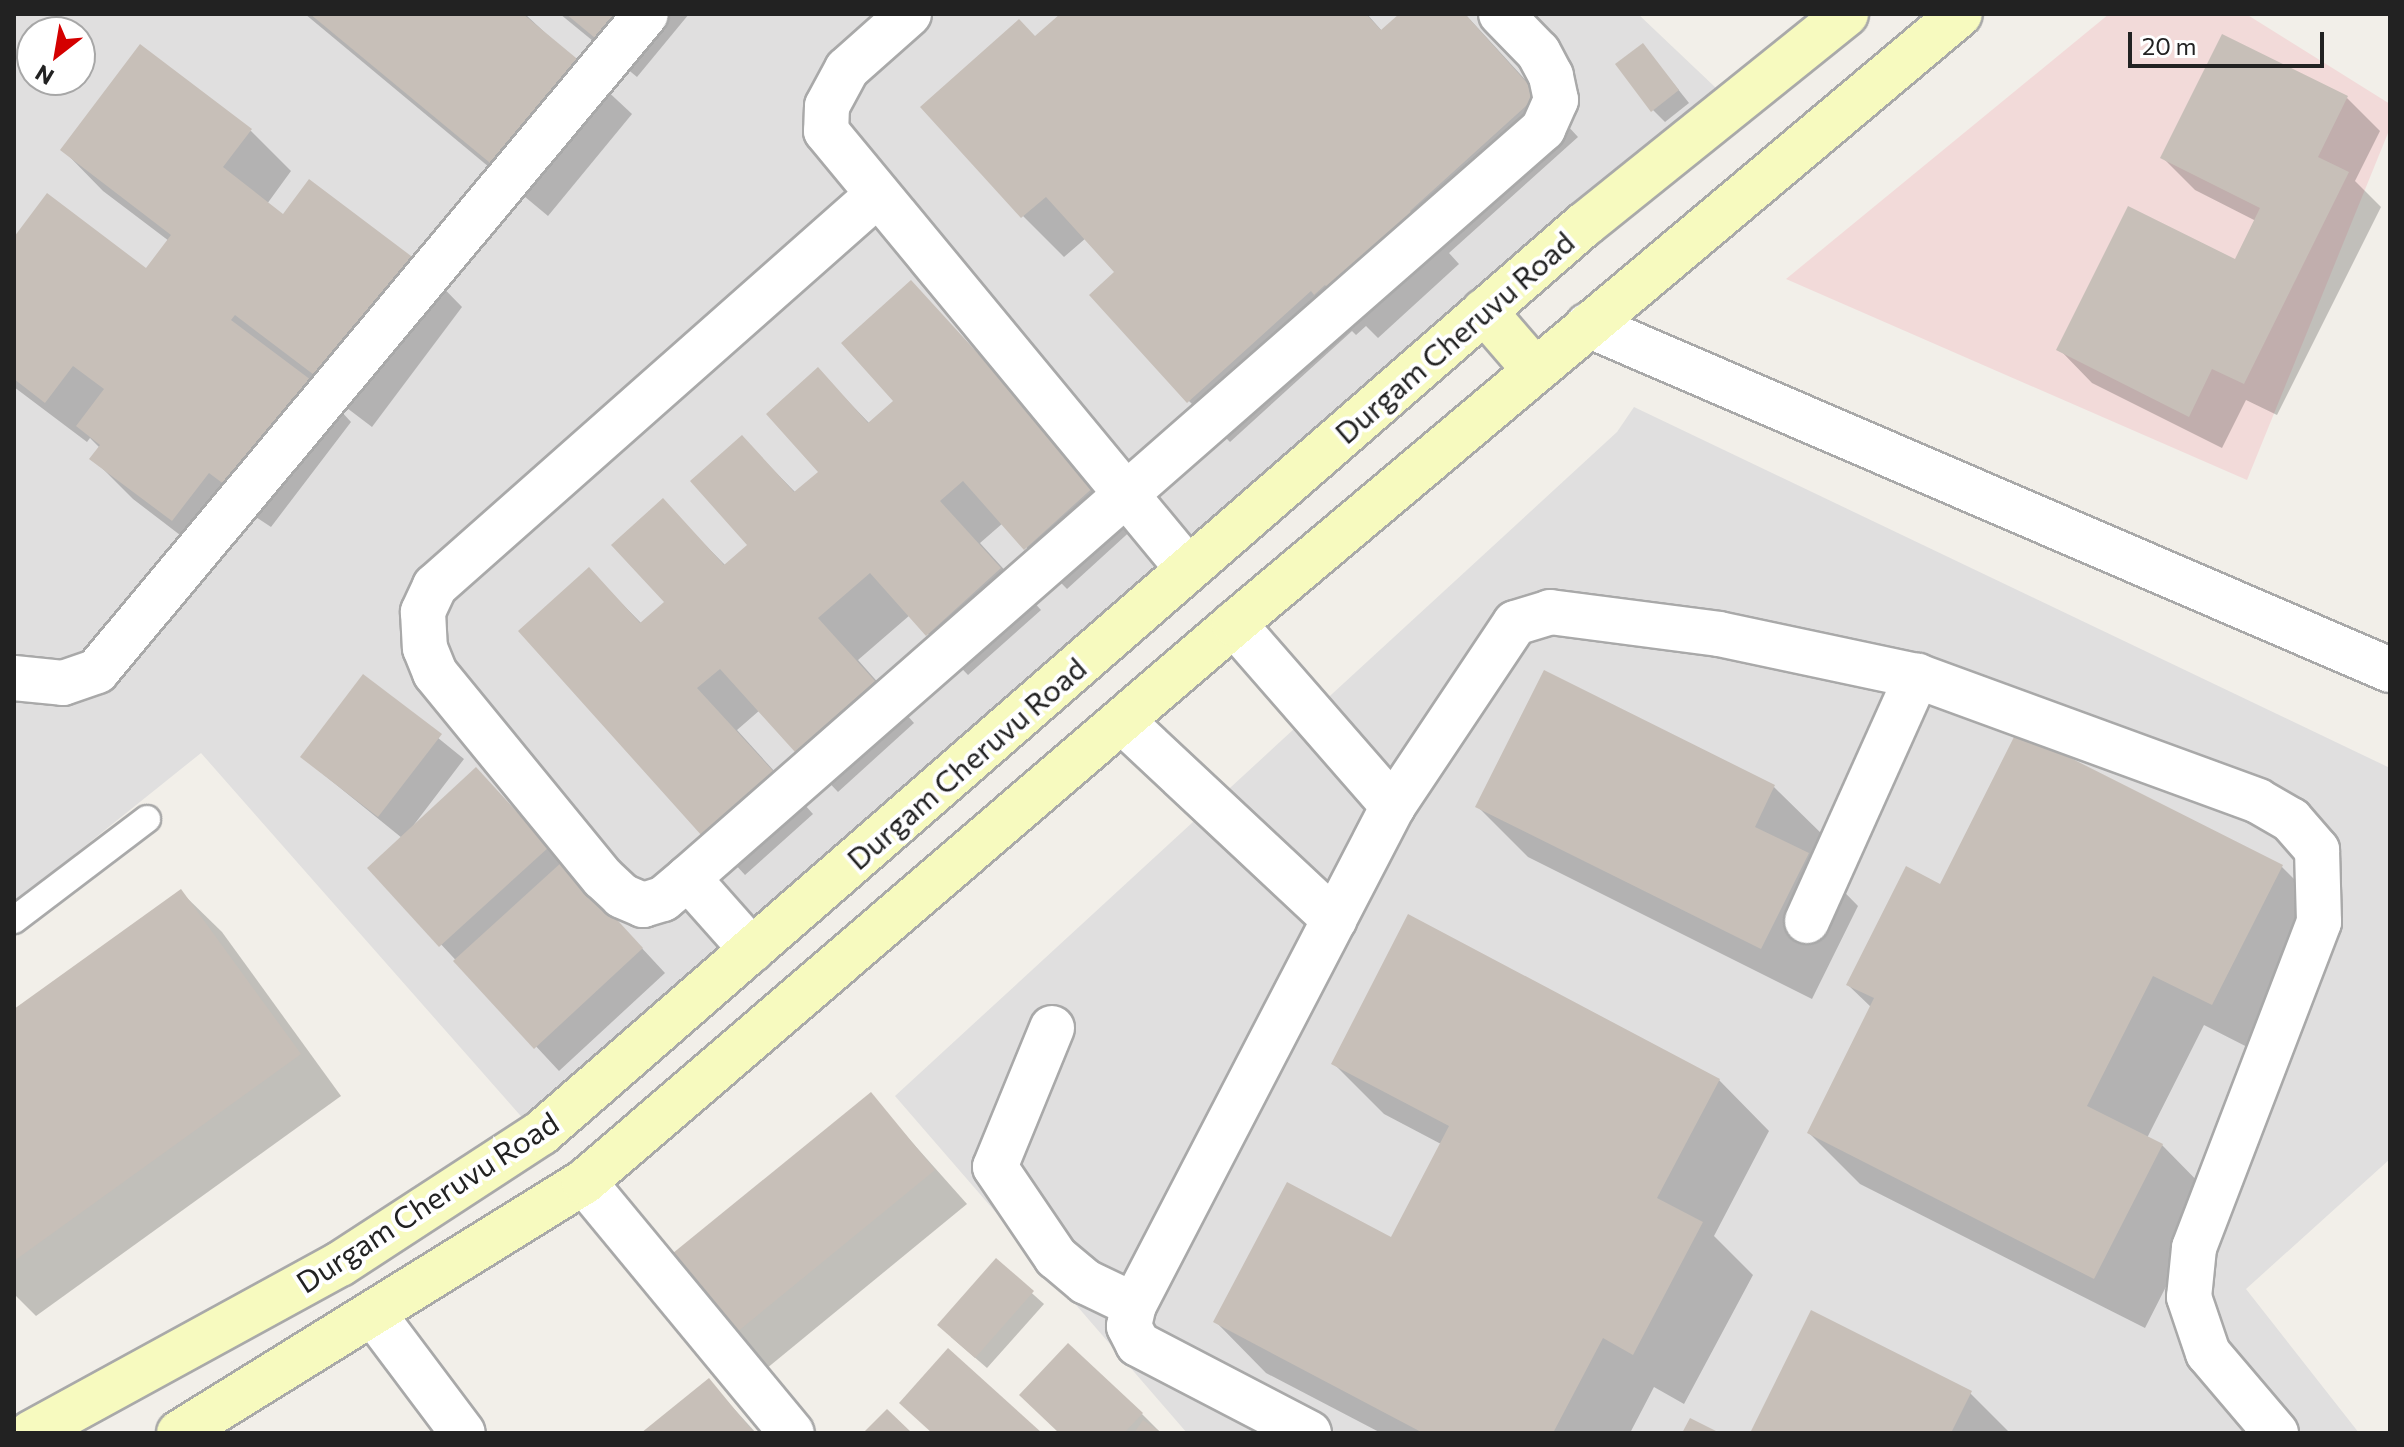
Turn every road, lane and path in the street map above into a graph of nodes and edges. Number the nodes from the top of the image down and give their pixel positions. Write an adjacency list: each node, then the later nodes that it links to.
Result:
1 (646, 14): 15 (street)
2 (909, 14): 6 (street)
3 (1501, 14): 10 (street)
4 (1846, 14): 7 (main road, Durgam Cheruvu Road)
5 (1960, 14): 8 (main road)
6 (876, 196): 10 (street); 19 (street)
7 (1484, 311): 9 (main road); 11 (main road, Durgam Cheruvu Road)
8 (1588, 325): 9 (main road); 13 (street)
9 (1535, 370): 12 (main road)
10 (1124, 493): 11 (street); 19 (street)
11 (1187, 568): 23 (main road, Durgam Cheruvu Road)
12 (1234, 624): 16 (main road); 17 (street)
13 (2390, 670)
14 (1917, 676): 17 (street); 22 (street); 34 (street)
15 (14, 678)
16 (1122, 721): 21 (street); 26 (main road)
17 (1393, 806): 21 (street)
18 (147, 819): 20 (lane)
19 (688, 878): 23 (street)
20 (14, 920)
21 (1335, 920): 27 (street)
22 (1807, 921)
23 (752, 950): 25 (main road, Durgam Cheruvu Road)
24 (1052, 1028): 27 (street)
25 (541, 1133): 26 (main road); 29 (main road, Durgam Cheruvu Road)
26 (584, 1182): 28 (main road); 32 (street)
27 (1134, 1305): 33 (street)
28 (375, 1316): 30 (main road); 31 (street)
29 (31, 1433)
30 (179, 1433)
31 (463, 1433)
32 (792, 1433)
33 (1309, 1433)
34 (2276, 1433)

